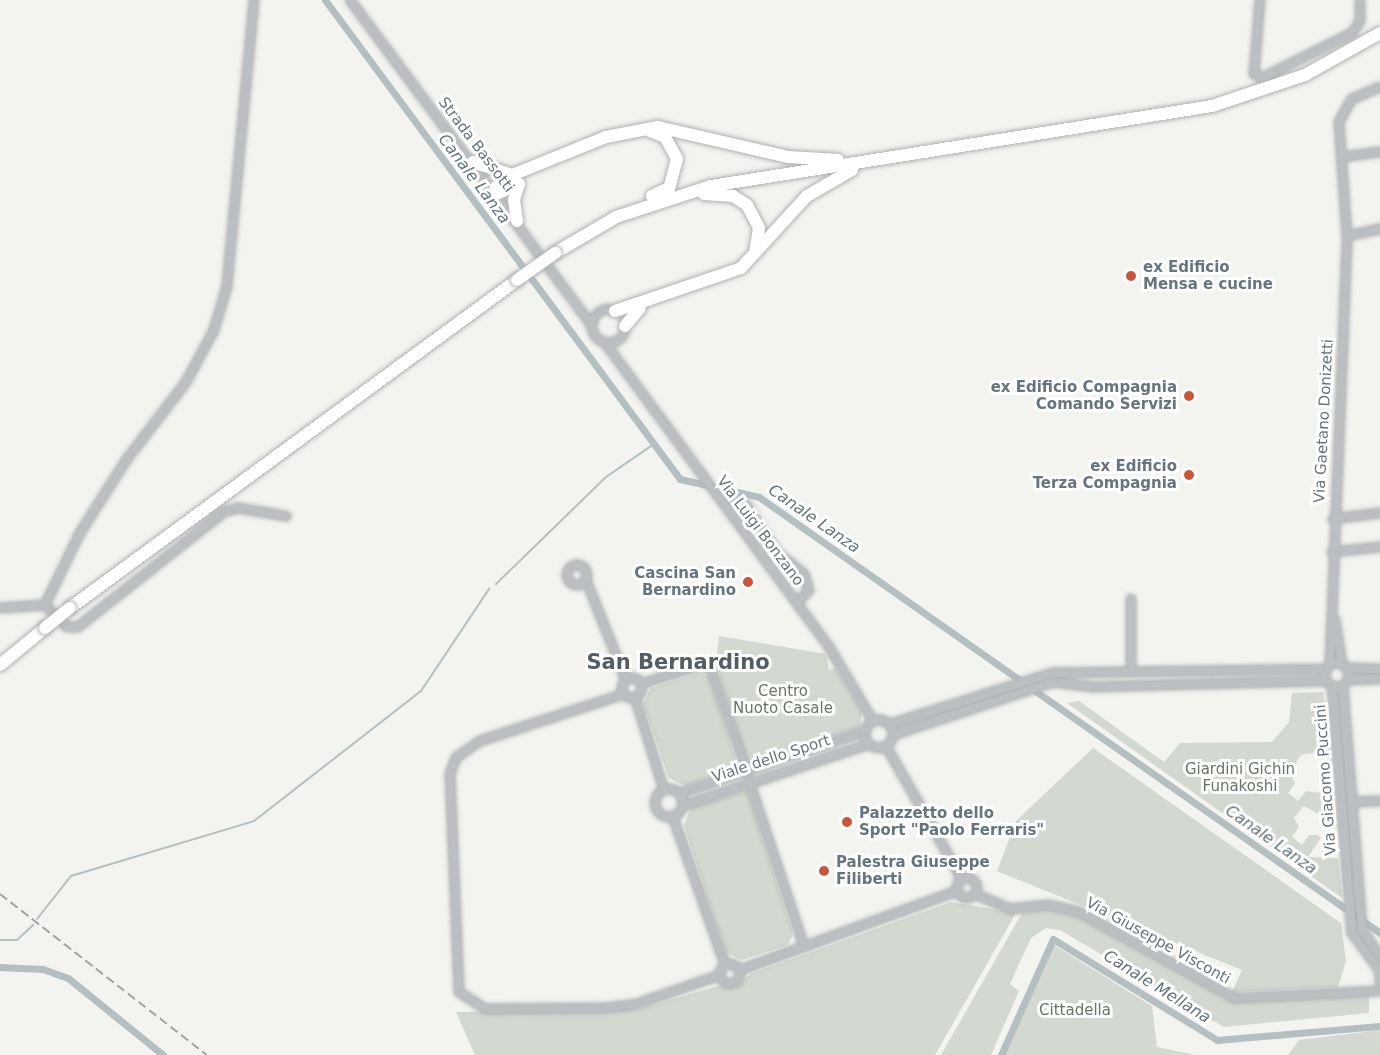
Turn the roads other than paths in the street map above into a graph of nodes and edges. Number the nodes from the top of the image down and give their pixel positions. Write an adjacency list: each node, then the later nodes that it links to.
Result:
1 (254, 0): 36 (street)
2 (350, 0): 11 (street, Strada Bassotti)
3 (1260, 0): 4 (street)
4 (1360, 0)
5 (1380, 33): 8 (highway)
6 (1380, 87): 10 (street, Via Gaetano Donizetti)
7 (634, 129): 8 (highway); 12 (highway); 15 (highway)
8 (937, 151): 15 (highway); 18 (highway)
9 (1380, 152): 10 (street)
10 (1342, 157): 17 (street, Via Gaetano Donizetti)
11 (473, 162): 12 (highway); 13 (street, Strada Bassotti)
12 (516, 180): 13 (highway); 14 (highway)
13 (496, 194): 14 (street, Strada Bassotti)
14 (517, 221): 19 (street, Strada Bassotti)
15 (595, 228): 18 (highway); 39 (highway, bridge)
16 (1380, 229): 17 (street)
17 (1347, 236): 30 (street, Via Gaetano Donizetti)
18 (754, 256): 20 (highway)
19 (581, 306): 21 (street); 22 (street, Strada Bassotti)
20 (644, 306): 21 (highway); 23 (highway)
21 (609, 311): 22 (street); 23 (street)
22 (592, 326): 25 (street, Strada Bassotti)
23 (625, 326): 24 (street)
24 (618, 340): 25 (street); 26 (street, Via Luigi Bonzano)
25 (605, 343): 26 (street, Via Luigi Bonzano)
26 (621, 361): 35 (street, Via Luigi Bonzano)
27 (698, 461): 35 (street)
28 (1380, 513): 30 (street)
29 (286, 516): 36 (street)
30 (1333, 519): 32 (street, Via Gaetano Donizetti)
31 (1380, 548): 32 (street)
32 (1332, 552): 37 (street, Via Gaetano Donizetti)
33 (586, 580): 46 (street)
34 (1131, 599): 44 (street)
35 (797, 603): 55 (street, Via Luigi Bonzano)
36 (45, 605): 38 (street)
37 (1332, 607): 40 (street, Via Gaetano Donizetti); 41 (street, Via Gaetano Donizetti)
38 (0, 608)
39 (0, 665)
40 (1345, 666): 41 (street); 42 (street); 48 (street, Via Giacomo Puccini)
41 (1328, 667): 45 (street); 50 (street, Via Giacomo Puccini)
42 (1380, 669)
43 (1102, 672): 44 (street); 52 (street); 56 (street)
44 (1131, 672): 45 (street)
45 (1187, 672): 51 (street)
46 (626, 680): 49 (street); 53 (street)
47 (1380, 680): 48 (street)
48 (1346, 683): 50 (street); 65 (street, Via Giacomo Puccini)
49 (641, 684): 54 (street); 61 (street)
50 (1329, 684): 51 (street); 69 (street, Via Giacomo Puccini)
51 (1188, 686): 52 (street)
52 (1102, 687): 58 (street)
53 (624, 694): 54 (street); 77 (street)
54 (635, 697): 62 (street)
55 (873, 721): 56 (street); 57 (street)
56 (890, 724): 58 (street)
57 (865, 731): 59 (street); 61 (street, Viale dello Sport)
58 (893, 735): 60 (street)
59 (869, 744): 60 (street); 61 (street, Viale dello Sport)
60 (886, 746): 70 (street)
61 (748, 776): 63 (street, Viale dello Sport); 66 (street, Viale dello Sport); 73 (street)
62 (664, 790): 63 (street); 67 (street)
63 (680, 793): 66 (street)
64 (1380, 801): 65 (street)
65 (1351, 802): 68 (street, Via Giacomo Puccini)
66 (683, 806): 67 (street)
67 (673, 817): 75 (street)
68 (1356, 870): 69 (street, Via Giacomo Puccini); 74 (street, Via Giacomo Puccini)
69 (1346, 871): 78 (street, Via Giacomo Puccini)
70 (962, 879): 71 (street); 72 (street)
71 (957, 891): 72 (street); 73 (street)
72 (975, 894): 80 (street, Via Giuseppe Visconti)
73 (804, 946): 76 (street)
74 (1380, 957)
75 (725, 965): 76 (street); 77 (street)
76 (740, 970): 77 (street)
77 (720, 975)
78 (1380, 978): 80 (street)
79 (1380, 991): 80 (street, Via Giuseppe Visconti)
80 (1366, 992)

